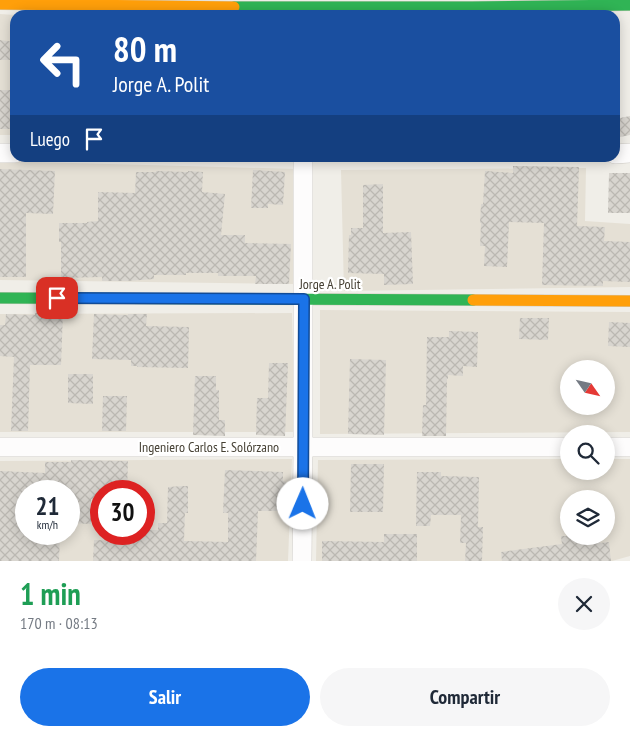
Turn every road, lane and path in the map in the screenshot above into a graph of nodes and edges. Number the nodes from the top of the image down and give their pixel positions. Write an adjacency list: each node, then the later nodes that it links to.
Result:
1 (0, 4): 3 (street)
2 (630, 5): 3 (street)
3 (301, 8)
4 (303, 162): 6 (street)
5 (0, 298): 6 (street, Jorge A. Polit)
6 (304, 299): 7 (street, Jorge A. Polit); 8 (street)
7 (630, 301)
8 (304, 446): 9 (street, Ingeniero Carlos E. Solórzano); 10 (street, Ingeniero Carlos E. Solórzano); 13 (street)
9 (0, 447)
10 (560, 447)
11 (615, 447): 12 (street)
12 (630, 447)
13 (302, 561)

